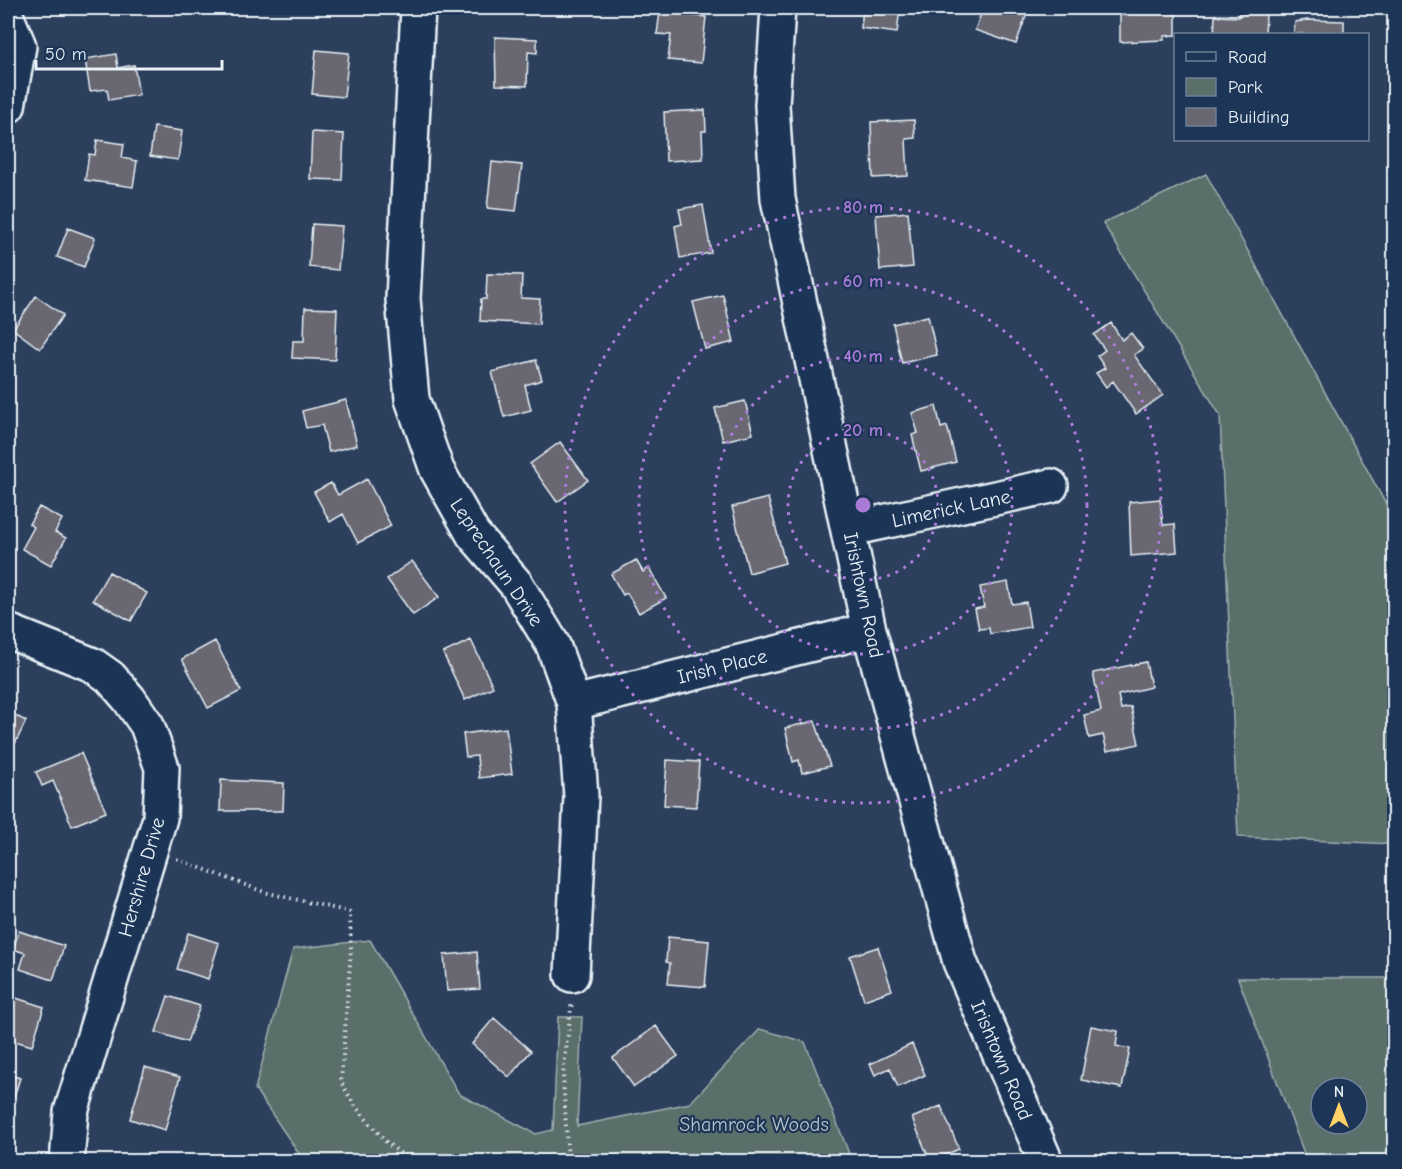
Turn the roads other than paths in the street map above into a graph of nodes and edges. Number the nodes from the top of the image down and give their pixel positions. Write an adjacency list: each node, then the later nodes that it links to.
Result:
1 (418, 8): 9 (street, Leprechaun Drive)
2 (778, 8): 6 (street, Irishtown Road)
3 (8, 20): 4 (street)
4 (8, 106)
5 (1051, 486): 6 (street, Limerick Lane)
6 (850, 529): 7 (street, Irishtown Road)
7 (869, 630): 9 (street, Irish Place); 12 (street, Irishtown Road)
8 (8, 631): 11 (street, Hershire Drive)
9 (574, 703): 10 (street, Leprechaun Drive)
10 (572, 975)
11 (67, 1161)
12 (1046, 1161)

